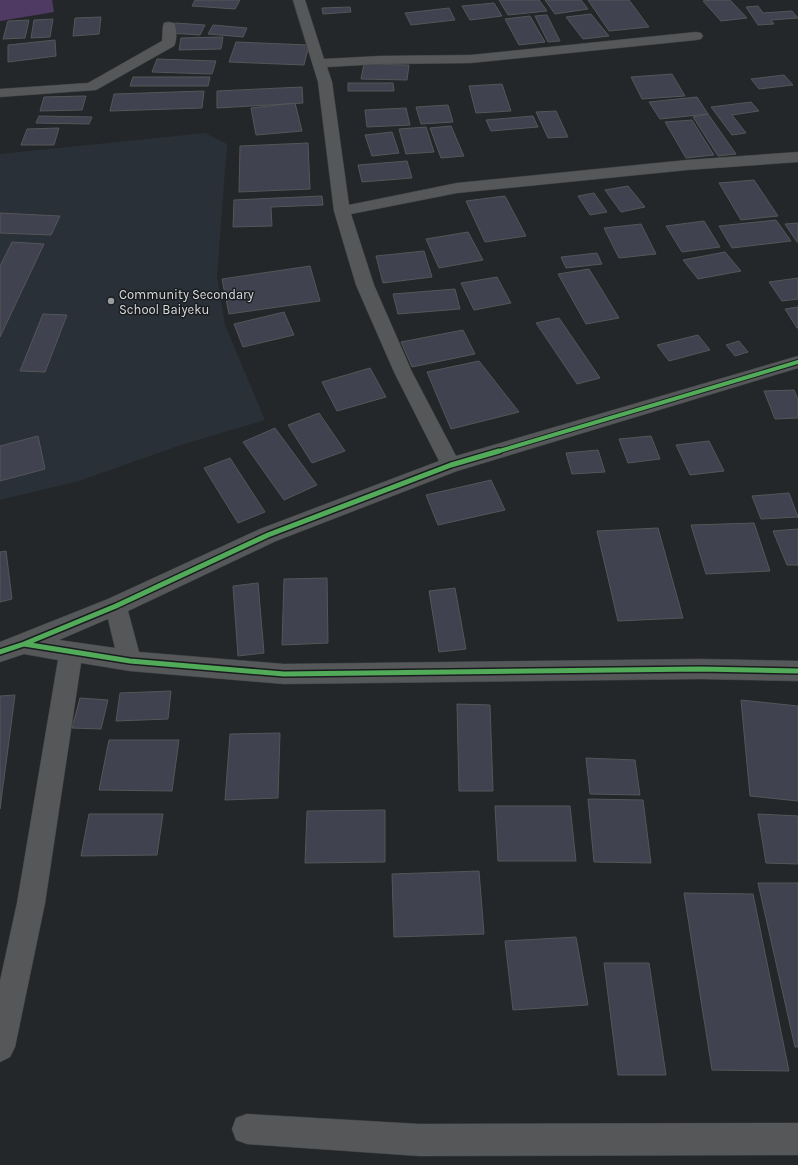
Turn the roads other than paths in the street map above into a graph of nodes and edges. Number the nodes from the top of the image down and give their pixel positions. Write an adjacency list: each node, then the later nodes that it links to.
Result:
1 (299, 0): 4 (street)
2 (169, 26): 5 (street)
3 (696, 36): 4 (street)
4 (319, 64): 7 (street)
5 (0, 93)
6 (798, 157): 7 (street)
7 (342, 211): 9 (street)
8 (798, 362): 9 (street)
9 (451, 465): 10 (street)
10 (116, 606): 11 (street); 14 (street)
11 (24, 644): 12 (street); 13 (street)
12 (0, 652)
13 (70, 652): 14 (street); 16 (street)
14 (130, 661): 15 (street)
15 (798, 671)
16 (0, 1047)
17 (247, 1129): 18 (street)
18 (798, 1139)

